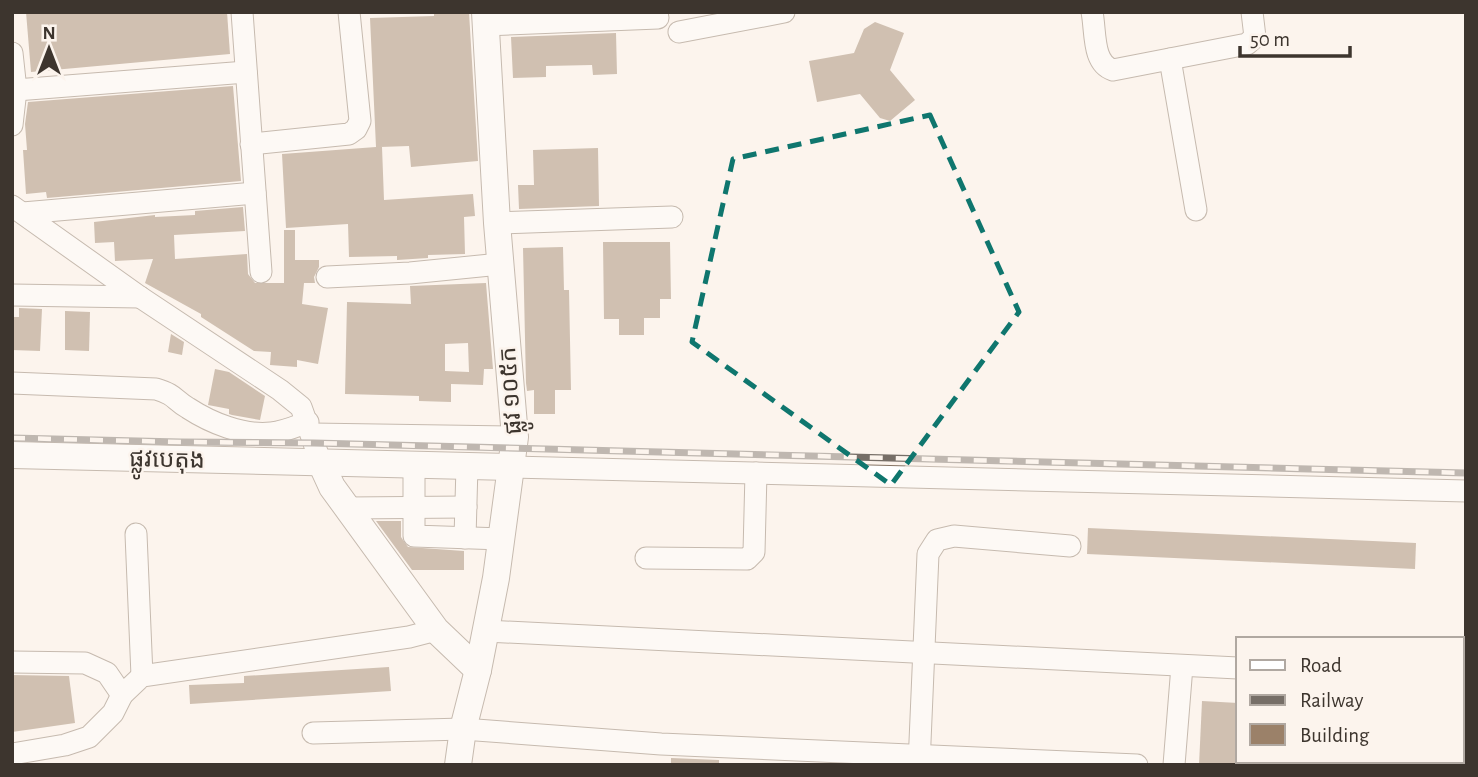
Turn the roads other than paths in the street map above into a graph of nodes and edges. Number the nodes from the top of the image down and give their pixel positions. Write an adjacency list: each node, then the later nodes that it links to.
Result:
1 (242, 12): 11 (street)
2 (349, 12): 14 (street)
3 (784, 12): 8 (street)
4 (1092, 12): 10 (street)
5 (1252, 12): 10 (street)
6 (658, 18): 7 (street)
7 (485, 19): 19 (main road, ផ្លូវ ១០៥ក)
8 (679, 32)
9 (12, 53): 12 (street)
10 (1170, 59): 16 (street)
11 (246, 72): 12 (street); 14 (street)
12 (16, 90): 13 (street)
13 (12, 125)
14 (251, 144): 15 (street)
15 (255, 193): 17 (street); 21 (street)
16 (1196, 209)
17 (18, 210): 24 (street)
18 (672, 217): 19 (street)
19 (497, 223): 20 (main road, ផ្លូវ ១០៥ក)
20 (500, 264): 22 (street); 27 (main road, ផ្លូវ ១០៥ក)
21 (261, 272)
22 (327, 277)
23 (12, 295): 24 (street)
24 (141, 297): 26 (street)
25 (12, 383): 26 (street)
26 (310, 428): 27 (street); 29 (street)
27 (514, 438): 32 (main road, ផ្លូវ ១០៥ក)
28 (12, 455): 29 (main road, ផ្លូវបេតុង)
29 (321, 463): 30 (main road, ផ្លូវបេតុង); 37 (main road)
30 (414, 465): 31 (main road, ផ្លូវបេតុង); 35 (street)
31 (467, 466): 32 (main road, ផ្លូវបេតុង); 36 (street)
32 (512, 467): 33 (street); 40 (main road, ផ្លូវ ១០៥ក)
33 (756, 473): 34 (street); 42 (street)
34 (1466, 491)
35 (414, 507): 36 (street); 37 (street); 39 (street)
36 (466, 507): 39 (street)
37 (348, 508): 43 (main road)
38 (136, 534): 50 (street)
39 (465, 538): 40 (street)
40 (502, 539): 44 (main road, ផ្លូវ ១០៥ក)
41 (1070, 547): 45 (street)
42 (646, 558)
43 (436, 630): 49 (main road); 50 (street)
44 (486, 631): 45 (street); 49 (main road, ផ្លូវ ១០៥ក)
45 (923, 653): 47 (street); 57 (street)
46 (12, 662): 51 (street)
47 (1182, 666): 48 (street); 60 (street)
48 (1236, 668)
49 (478, 670): 52 (main road, ផ្លូវ ១០៥ក)
50 (142, 676): 51 (street)
51 (122, 695): 54 (street)
52 (463, 729): 53 (street); 55 (street); 58 (main road, ផ្លូវ ១០៥ក)
53 (313, 733)
54 (12, 754)
55 (660, 754): 56 (street)
56 (721, 756): 57 (street)
57 (919, 760): 59 (street)
58 (458, 765)
59 (1137, 765)
60 (1174, 765)

